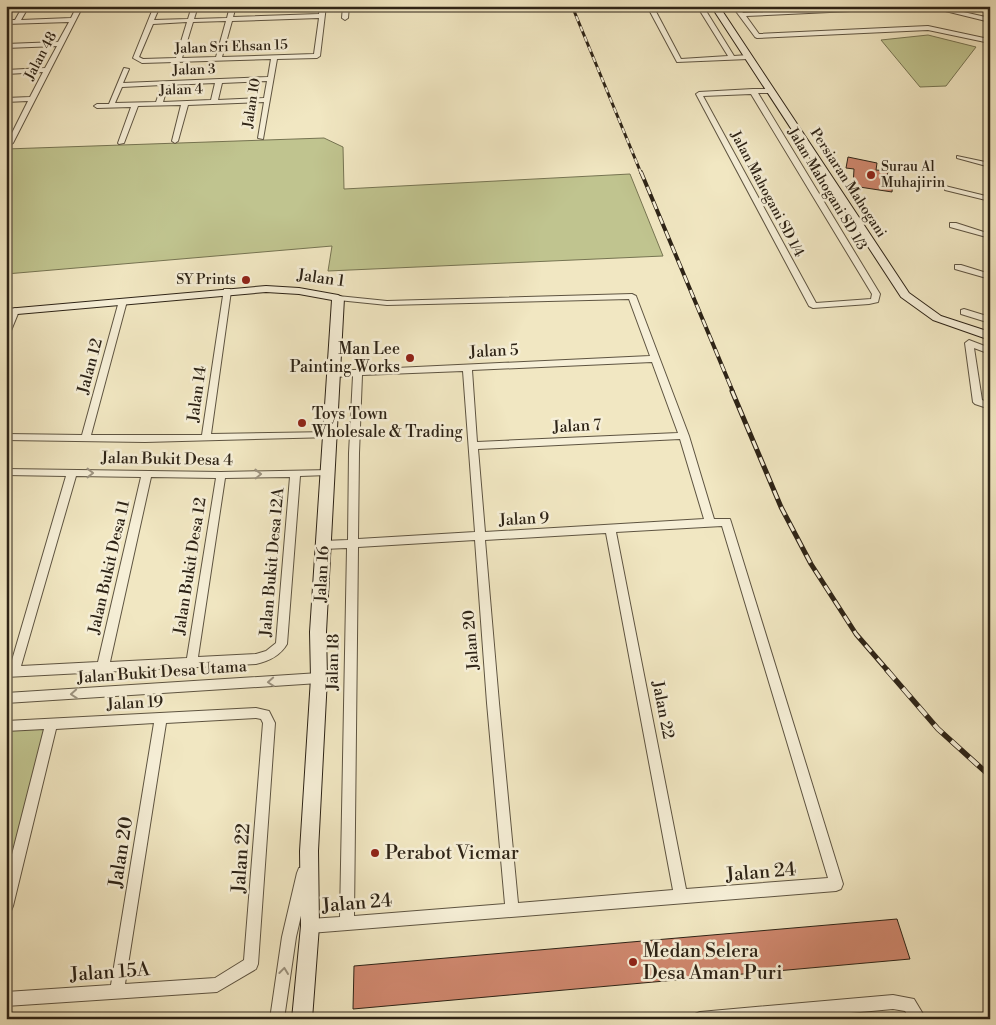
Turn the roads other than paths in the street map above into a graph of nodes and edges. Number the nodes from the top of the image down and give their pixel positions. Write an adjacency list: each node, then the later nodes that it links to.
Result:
1 (26, 6): 25 (street)
2 (80, 6): 20 (street, Jalan 48)
3 (157, 6): 26 (street)
4 (194, 6): 23 (street)
5 (233, 6): 21 (street)
6 (323, 6): 18 (street)
7 (346, 6): 19 (street)
8 (650, 6): 32 (street)
9 (700, 6): 32 (street)
10 (778, 6): 15 (street)
11 (913, 6): 17 (street)
12 (928, 6): 22 (street)
13 (959, 6): 16 (street)
14 (716, 8): 15 (street); 30 (street, Persiaran Mahogani)
15 (736, 8): 17 (street)
16 (990, 13)
17 (741, 15): 27 (street)
18 (322, 16): 21 (street); 31 (street, Jalan Sri Ehsan 15)
19 (345, 18)
20 (73, 20): 25 (street); 28 (street, Jalan 48)
21 (229, 20): 23 (street); 33 (street)
22 (990, 20)
23 (190, 21): 26 (street); 34 (street)
24 (6, 22): 25 (street)
25 (17, 22)
26 (151, 22): 34 (street, Jalan Sri Ehsan 15)
27 (990, 34)
28 (61, 44): 29 (street); 36 (street, Jalan 48)
29 (6, 46)
30 (748, 57): 32 (street); 43 (street, Persiaran Mahogani)
31 (272, 58): 33 (street, Jalan Sri Ehsan 15); 38 (street, Jalan 10)
32 (732, 58)
33 (218, 59): 34 (street, Jalan Sri Ehsan 15)
34 (178, 61)
35 (126, 69): 41 (street)
36 (48, 70): 37 (street); 44 (street, Jalan 48)
37 (6, 72)
38 (270, 80): 39 (street, Jalan 3); 46 (street, Jalan 10)
39 (219, 81): 40 (street, Jalan 3); 47 (street)
40 (166, 83): 41 (street, Jalan 3); 49 (street)
41 (119, 85): 52 (street)
42 (753, 91): 43 (street); 68 (street, Jalan Mahogani SD 1/4); 68 (street, Jalan Mahogani SD 1/3)
43 (770, 91): 73 (street, Persiaran Mahogani)
44 (32, 99): 45 (street); 55 (street, Jalan 48)
45 (6, 100)
46 (267, 100): 47 (street, Jalan 4); 53 (street, Jalan 10)
47 (214, 102): 48 (street, Jalan 4)
48 (185, 103): 49 (street, Jalan 4); 54 (street)
49 (159, 104): 50 (street, Jalan 4)
50 (135, 105): 52 (street, Jalan 4); 56 (street)
51 (97, 106): 52 (street, Jalan 4)
52 (111, 106)
53 (261, 138)
54 (175, 141)
55 (10, 143)
56 (120, 143)
57 (959, 157): 58 (street)
58 (990, 165)
59 (948, 188): 60 (street)
60 (990, 199)
61 (953, 224): 62 (street)
62 (990, 236)
63 (958, 267): 64 (street)
64 (990, 277)
65 (227, 291): 66 (street, Jalan 1); 67 (street, Jalan 1); 84 (street, Jalan 14)
66 (338, 298): 75 (street, Jalan 1); 78 (street, Jalan 16)
67 (123, 301): 69 (street, Jalan 1); 83 (street, Jalan 12)
68 (813, 306)
69 (10, 312): 72 (street)
70 (964, 312): 71 (street)
71 (990, 320)
72 (6, 333)
73 (990, 336)
74 (990, 351): 79 (street)
75 (655, 359): 76 (street, Jalan 5); 81 (street)
76 (467, 368): 77 (street, Jalan 5); 85 (street, Jalan 20)
77 (358, 372): 78 (street, Jalan 5); 96 (street, Jalan 18)
78 (334, 374): 80 (street, Jalan 16)
79 (990, 406)
80 (330, 435): 84 (street, Jalan 14); 87 (street, Jalan 16)
81 (684, 436): 85 (street, Jalan 7); 93 (street)
82 (6, 437): 83 (street)
83 (86, 438): 84 (street)
84 (206, 438)
85 (473, 446): 95 (street, Jalan 20)
86 (6, 472): 88 (street, Jalan Bukit Desa 4)
87 (328, 472): 90 (street, Jalan Bukit Desa 4); 97 (street, Jalan 16)
88 (72, 473): 89 (street, Jalan Bukit Desa 4, one-way to 89); 101 (street)
89 (146, 473): 91 (street, Jalan Bukit Desa 4); 100 (street, Jalan Bukit Desa 11)
90 (296, 474): 91 (street, Jalan Bukit Desa 4, one-way to 90); 98 (street, Jalan Bukit Desa 12A)
91 (221, 475): 99 (street, Jalan Bukit Desa 12)
92 (726, 522): 93 (street, Jalan 9); 110 (street, Jalan 24)
93 (710, 523): 94 (street, Jalan 9)
94 (610, 529): 95 (street, Jalan 9); 110 (street, Jalan 22)
95 (480, 536): 96 (street, Jalan 9); 112 (street, Jalan 20)
96 (352, 543): 97 (street, Jalan 9); 113 (street, Jalan 18)
97 (323, 545): 102 (street, Jalan 16)
98 (275, 652): 99 (street, Jalan Bukit Desa Utama)
99 (192, 662): 100 (street, Jalan Bukit Desa Utama)
100 (103, 667): 101 (street, Jalan Bukit Desa Utama)
101 (10, 672)
102 (320, 678): 103 (street, Jalan Bukit Desa Utama, one-way to 103); 108 (street, Jalan 16)
103 (6, 698)
104 (265, 716): 105 (street, Jalan 19); 115 (street, Jalan 22)
105 (161, 718): 106 (street, Jalan 19); 116 (street, Jalan 20)
106 (52, 724): 107 (street, Jalan 19); 109 (street)
107 (6, 726)
108 (309, 851): 114 (street, Jalan 16); 118 (street, Jalan 16, one-way to 108)
109 (10, 875): 111 (street)
110 (681, 897): 112 (street, Jalan 24)
111 (6, 906)
112 (512, 910): 113 (street, Jalan 24)
113 (347, 923): 114 (street, Jalan 24)
114 (310, 926): 119 (street, Jalan 16)
115 (217, 986): 116 (street, Jalan 15A)
116 (117, 992): 117 (street, Jalan 15A)
117 (6, 999)
118 (276, 1019)
119 (302, 1019)
120 (700, 1019): 121 (street)
121 (919, 1019)

